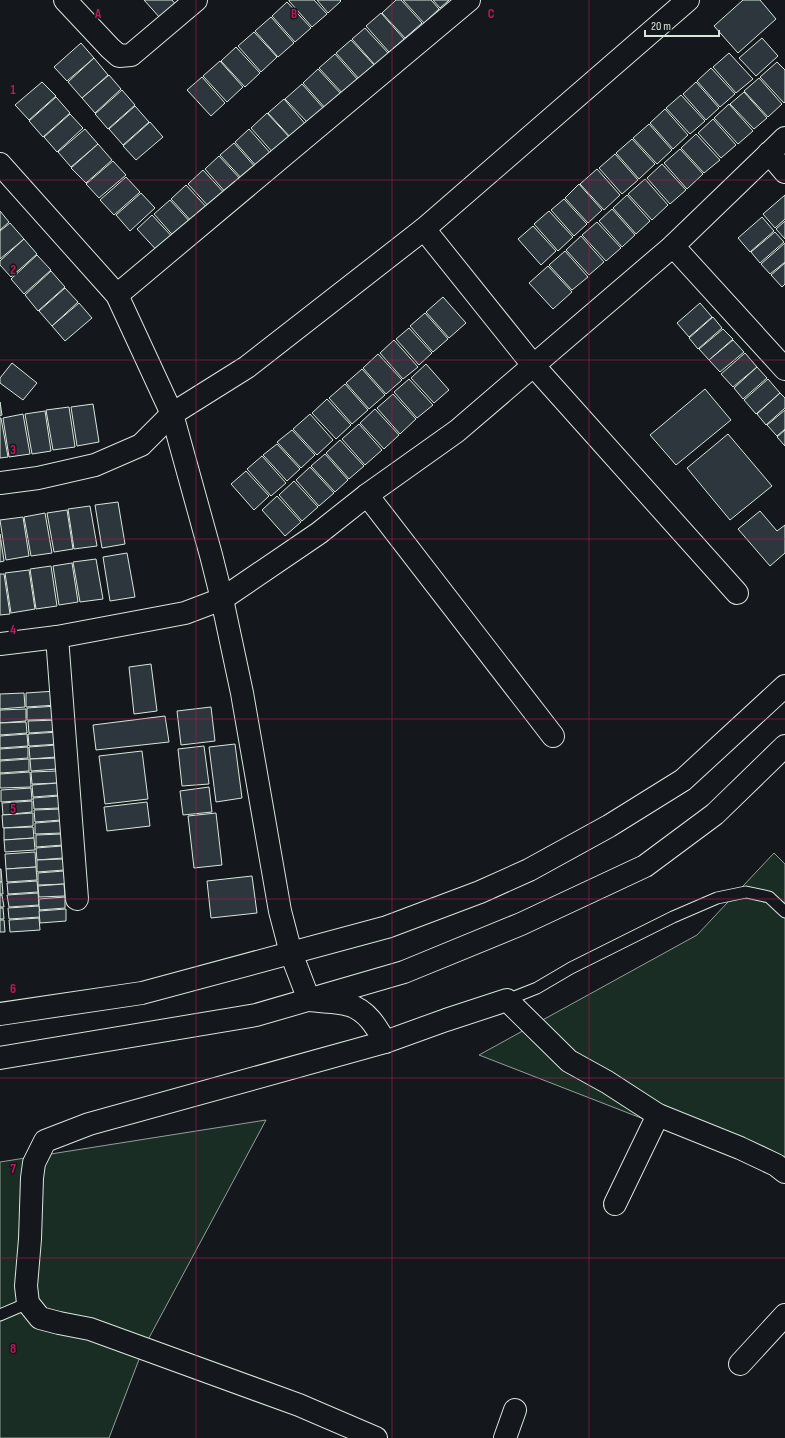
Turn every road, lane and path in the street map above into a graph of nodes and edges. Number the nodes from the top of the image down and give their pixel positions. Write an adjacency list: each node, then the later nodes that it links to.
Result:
1 (65, 0): 2 (street)
2 (196, 0)
3 (469, 0): 11 (street)
4 (688, 0): 9 (street)
5 (785, 138): 6 (street)
6 (768, 153): 8 (street); 10 (street)
7 (0, 164): 11 (street)
8 (785, 172)
9 (424, 229): 12 (street); 14 (street)
10 (673, 246): 12 (street); 13 (street)
11 (117, 295): 14 (street)
12 (533, 365): 16 (street); 17 (street)
13 (785, 369)
14 (172, 414): 15 (street); 18 (street)
15 (0, 483)
16 (367, 495): 18 (street); 22 (street)
17 (737, 593)
18 (222, 599): 19 (street); 26 (street)
19 (58, 637): 20 (street); 24 (street)
20 (0, 644)
21 (785, 686): 26 (street)
22 (553, 736)
23 (785, 746): 27 (street)
24 (77, 899)
25 (785, 912): 28 (lane)
26 (291, 953): 27 (street); 29 (street)
27 (309, 1000): 30 (street); 31 (street)
28 (507, 1000): 30 (street); 32 (street)
29 (0, 1014)
30 (386, 1042): 35 (street)
31 (0, 1058)
32 (658, 1115): 33 (street); 34 (street)
33 (785, 1172)
34 (615, 1204)
35 (28, 1303): 36 (lane); 40 (street)
36 (0, 1315)
37 (785, 1315): 38 (street)
38 (740, 1364)
39 (515, 1410): 41 (street)
40 (376, 1438)
41 (504, 1438)

